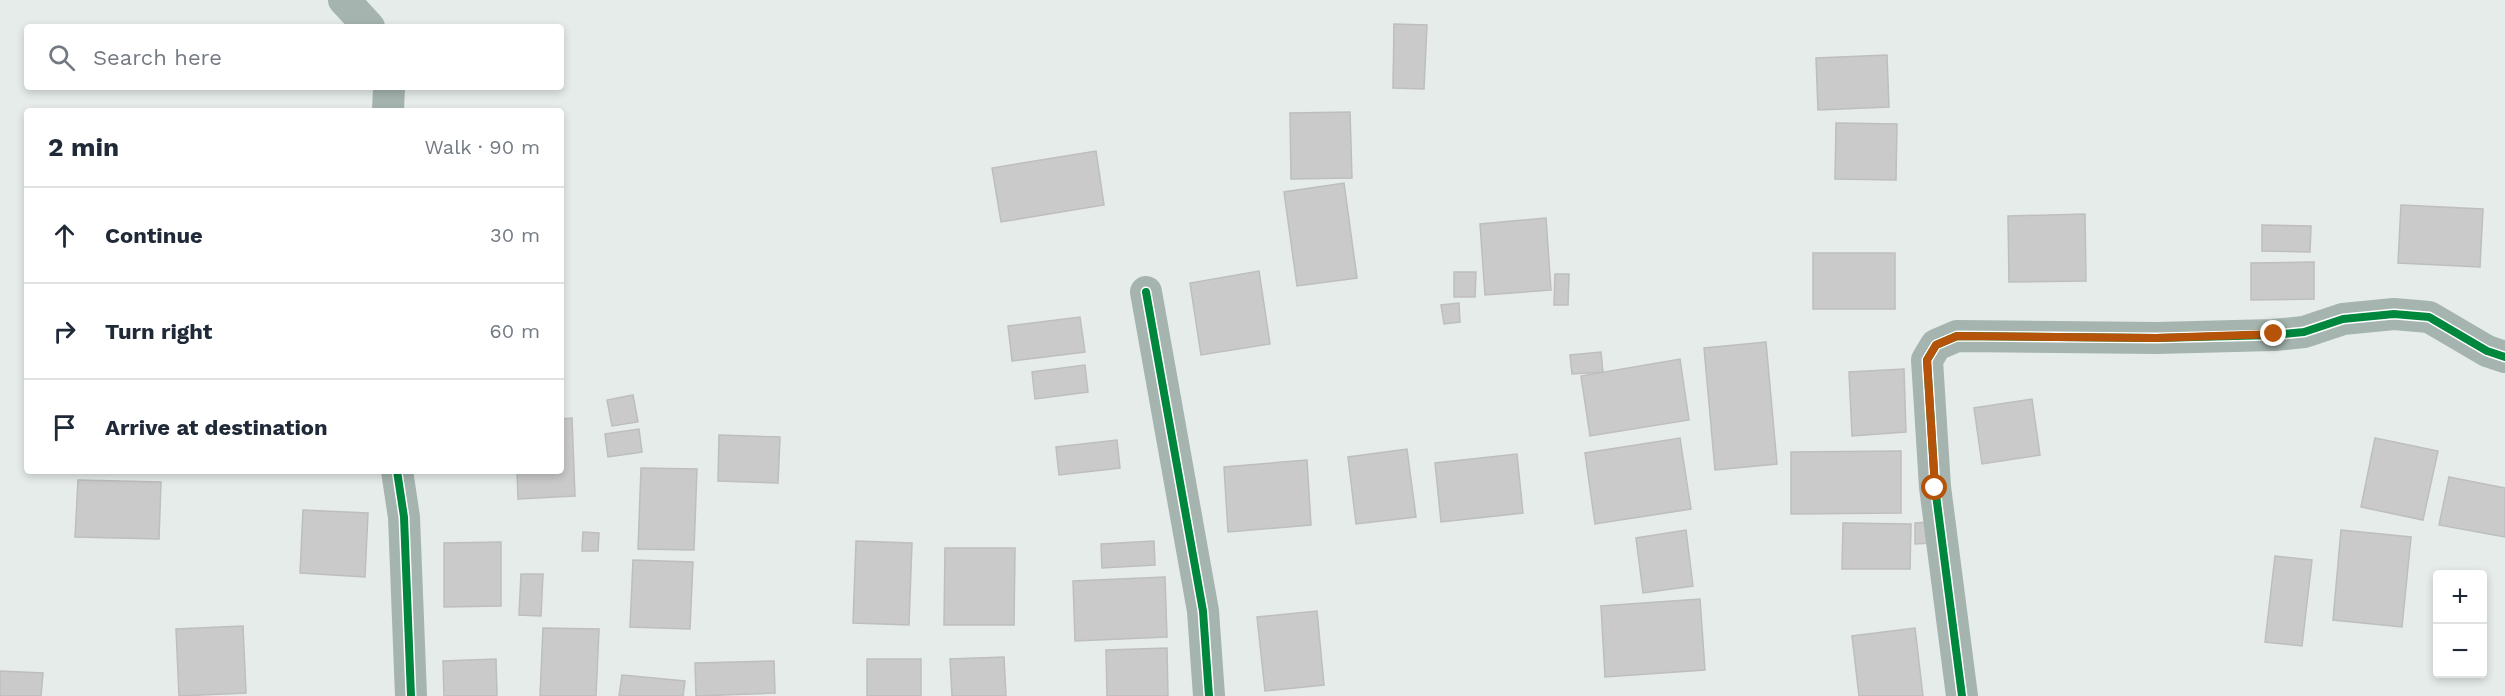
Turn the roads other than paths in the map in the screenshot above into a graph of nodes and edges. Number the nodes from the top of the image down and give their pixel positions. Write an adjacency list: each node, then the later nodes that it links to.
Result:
1 (344, 0): 2 (street)
2 (366, 24)
3 (389, 90): 4 (street)
4 (388, 108)
5 (1146, 292): 9 (street)
6 (2505, 357): 10 (street)
7 (397, 474): 8 (street)
8 (411, 696)
9 (1209, 696)
10 (1962, 696)

